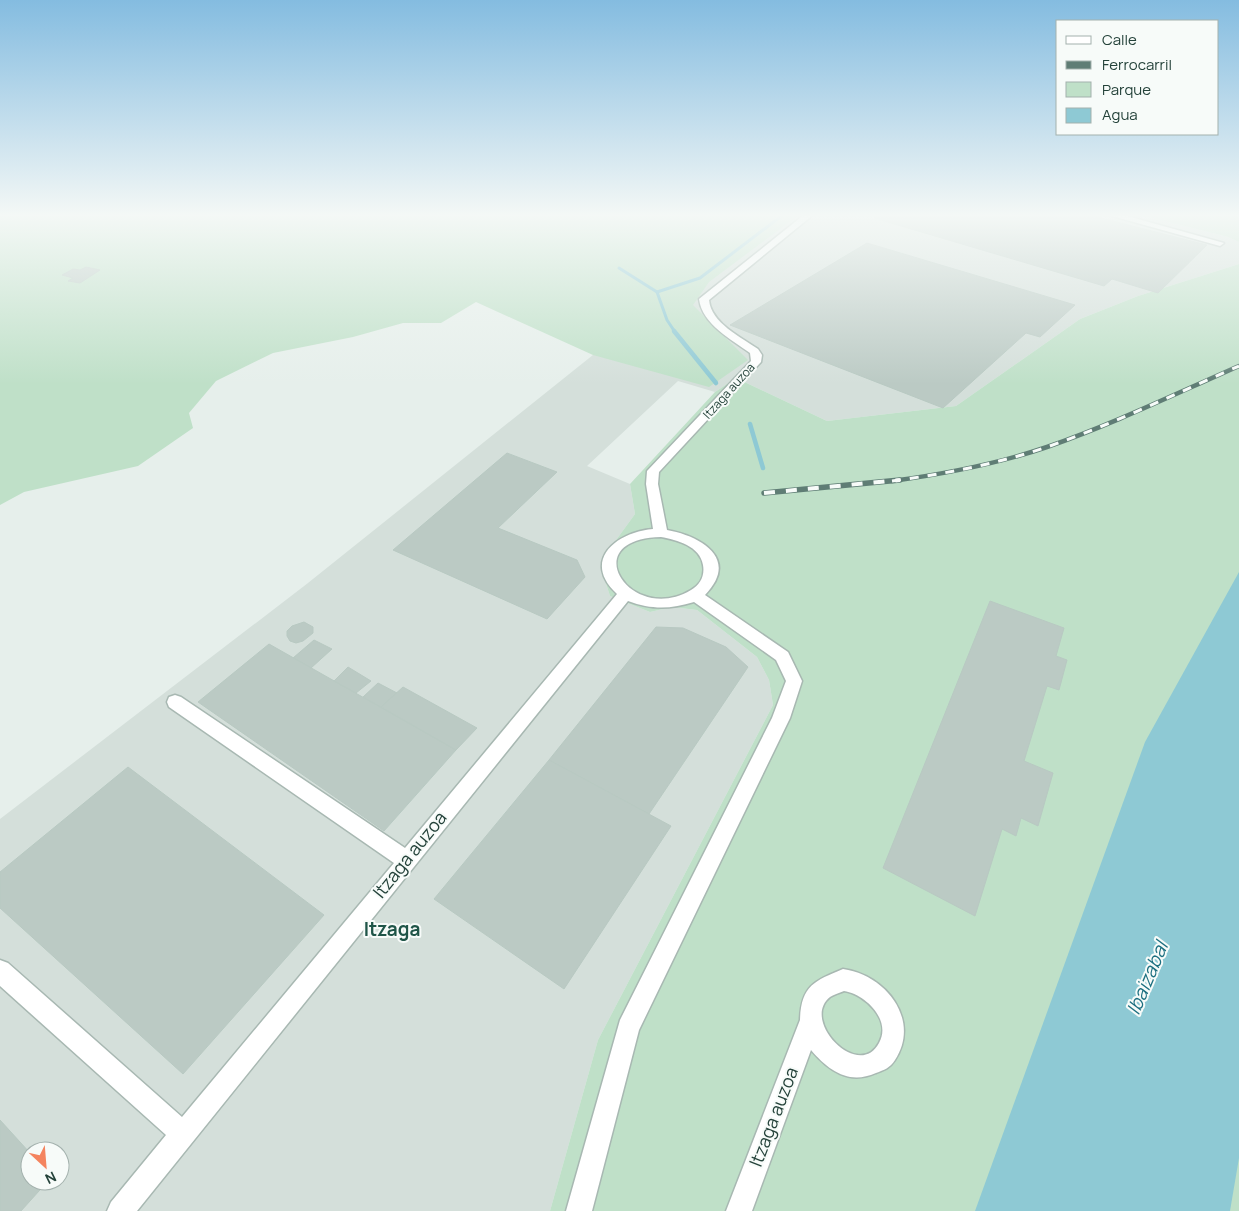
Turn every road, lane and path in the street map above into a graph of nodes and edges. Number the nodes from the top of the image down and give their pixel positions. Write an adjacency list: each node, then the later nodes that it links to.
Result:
1 (740, 271): 2 (street, Itzaga auzoa)
2 (661, 533): 3 (street); 4 (street)
3 (626, 594): 4 (street); 6 (street, Itzaga auzoa)
4 (695, 595): 11 (street)
5 (175, 702): 6 (street)
6 (406, 860): 9 (street, Itzaga auzoa)
7 (0, 971): 9 (street)
8 (810, 1023): 12 (street, Itzaga auzoa)
9 (184, 1135): 10 (street, Itzaga auzoa)
10 (120, 1211)
11 (579, 1211)
12 (739, 1211)

